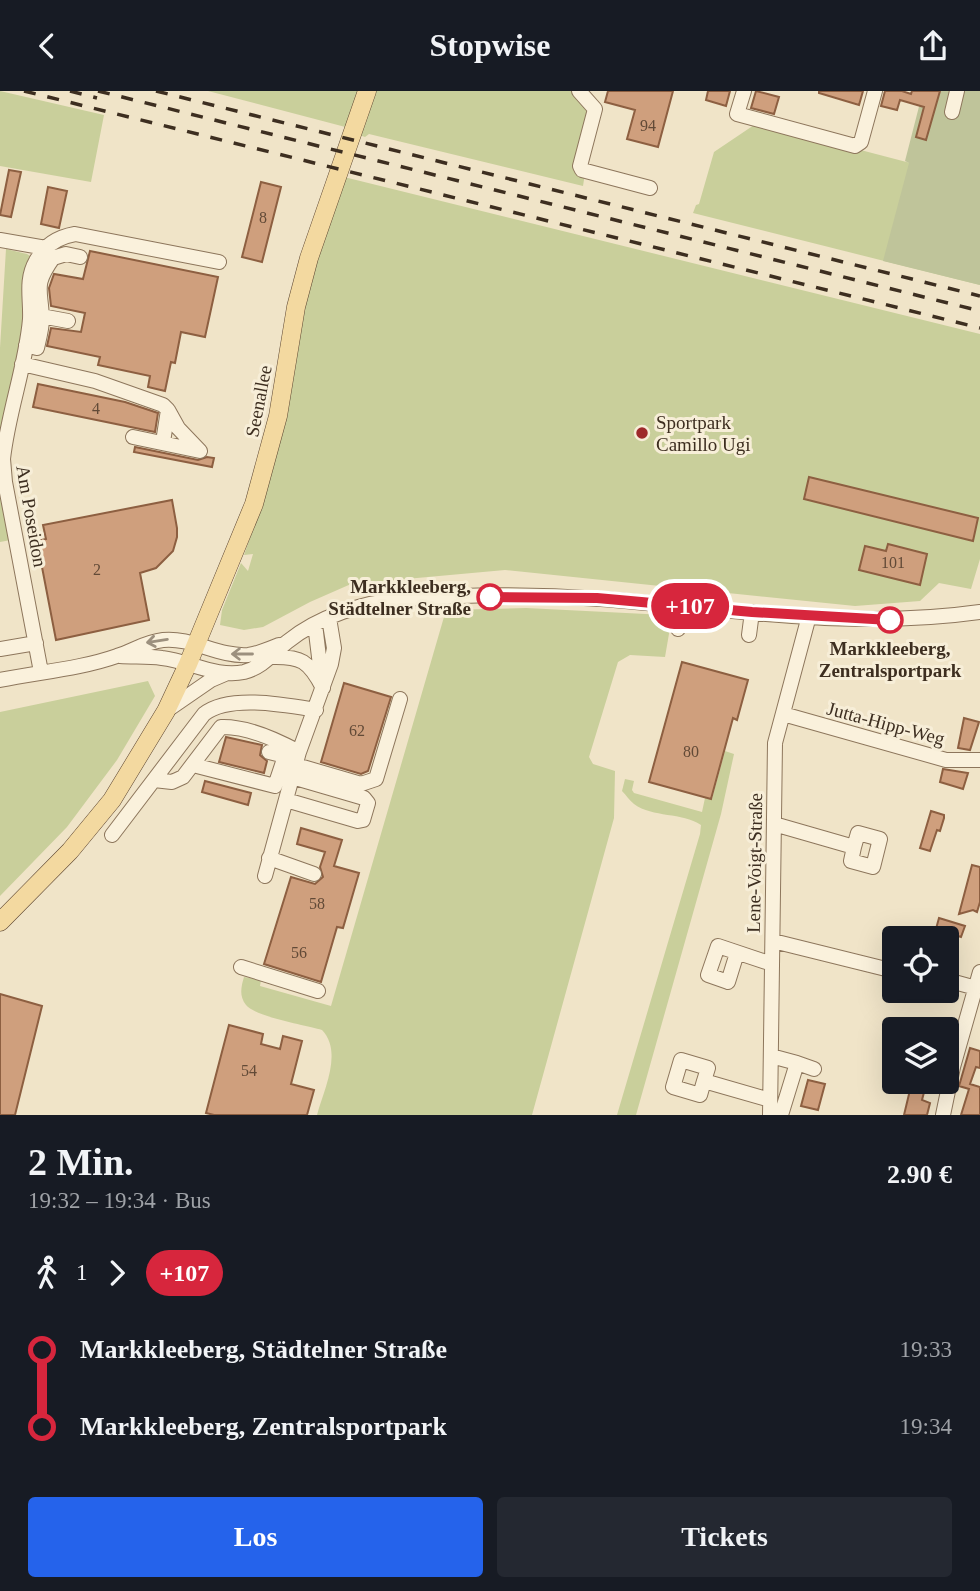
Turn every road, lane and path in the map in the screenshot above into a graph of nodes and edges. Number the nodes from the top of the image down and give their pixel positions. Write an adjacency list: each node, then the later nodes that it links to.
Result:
1 (367, 91): 29 (main road, Seenallee)
2 (579, 91): 7 (street)
3 (744, 91): 5 (street)
4 (957, 91): 6 (street)
5 (874, 96)
6 (952, 112)
7 (650, 188)
8 (0, 240): 9 (street)
9 (50, 253): 10 (street); 11 (street); 12 (street); 14 (street, Am Poseidon)
10 (80, 257)
11 (219, 262)
12 (41, 316): 13 (street); 14 (street)
13 (68, 321)
14 (26, 345): 15 (street, Am Poseidon)
15 (22, 364): 16 (street); 28 (street, Am Poseidon)
16 (168, 410): 18 (street); 18 (street)
17 (133, 437): 18 (street)
18 (163, 442)
19 (683, 606): 20 (street); 23 (street); 25 (street)
20 (752, 612): 22 (street); 26 (street)
21 (980, 613): 22 (street)
22 (809, 616): 41 (street, Lene-Voigt-Straße)
23 (329, 618): 24 (street); 37 (street)
24 (315, 624): 27 (street); 37 (street)
25 (678, 629)
26 (749, 635)
27 (286, 642): 29 (street, one-way to 29); 32 (street, Seenallee)
28 (36, 643): 30 (street); 34 (street, Am Poseidon)
29 (196, 644): 31 (street, one-way to 31); 33 (main road, Seenallee)
30 (0, 649)
31 (120, 656): 33 (street); 34 (street)
32 (271, 657): 35 (street, Seenallee); 37 (street)
33 (188, 664): 35 (street); 40 (main road, Seenallee)
34 (41, 671): 36 (street)
35 (226, 674): 40 (street, Seenallee)
36 (0, 680)
37 (323, 688): 39 (street)
38 (400, 699): 46 (street)
39 (316, 710): 46 (street); 48 (street)
40 (166, 711): 56 (main road, Seenallee)
41 (783, 714): 45 (street, Jutta-Hipp-Weg); 50 (street, Lene-Voigt-Straße)
42 (208, 743): 43 (street); 46 (street); 47 (street)
43 (223, 747)
44 (269, 752): 46 (street)
45 (980, 760)
46 (293, 762): 47 (street); 49 (street); 49 (street)
47 (193, 765): 48 (street)
48 (154, 780): 51 (street)
49 (286, 800): 53 (street)
50 (774, 824): 52 (street); 57 (street, Lene-Voigt-Straße)
51 (112, 835)
52 (854, 847)
53 (269, 858): 54 (street); 55 (street)
54 (314, 874)
55 (265, 876)
56 (0, 922)
57 (773, 941): 59 (street, Lene-Voigt-Straße); 61 (street)
58 (737, 953): 59 (street)
59 (772, 964): 66 (street, Lene-Voigt-Straße)
60 (241, 967): 65 (street)
61 (882, 969)
62 (980, 972): 64 (street)
63 (959, 983): 64 (street)
64 (975, 988): 72 (street)
65 (318, 991)
66 (771, 1056): 67 (street); 70 (street, Lene-Voigt-Straße)
67 (797, 1063): 68 (street); 71 (street)
68 (814, 1069)
69 (704, 1081): 70 (street)
70 (770, 1107)
71 (781, 1115)
72 (943, 1115)

